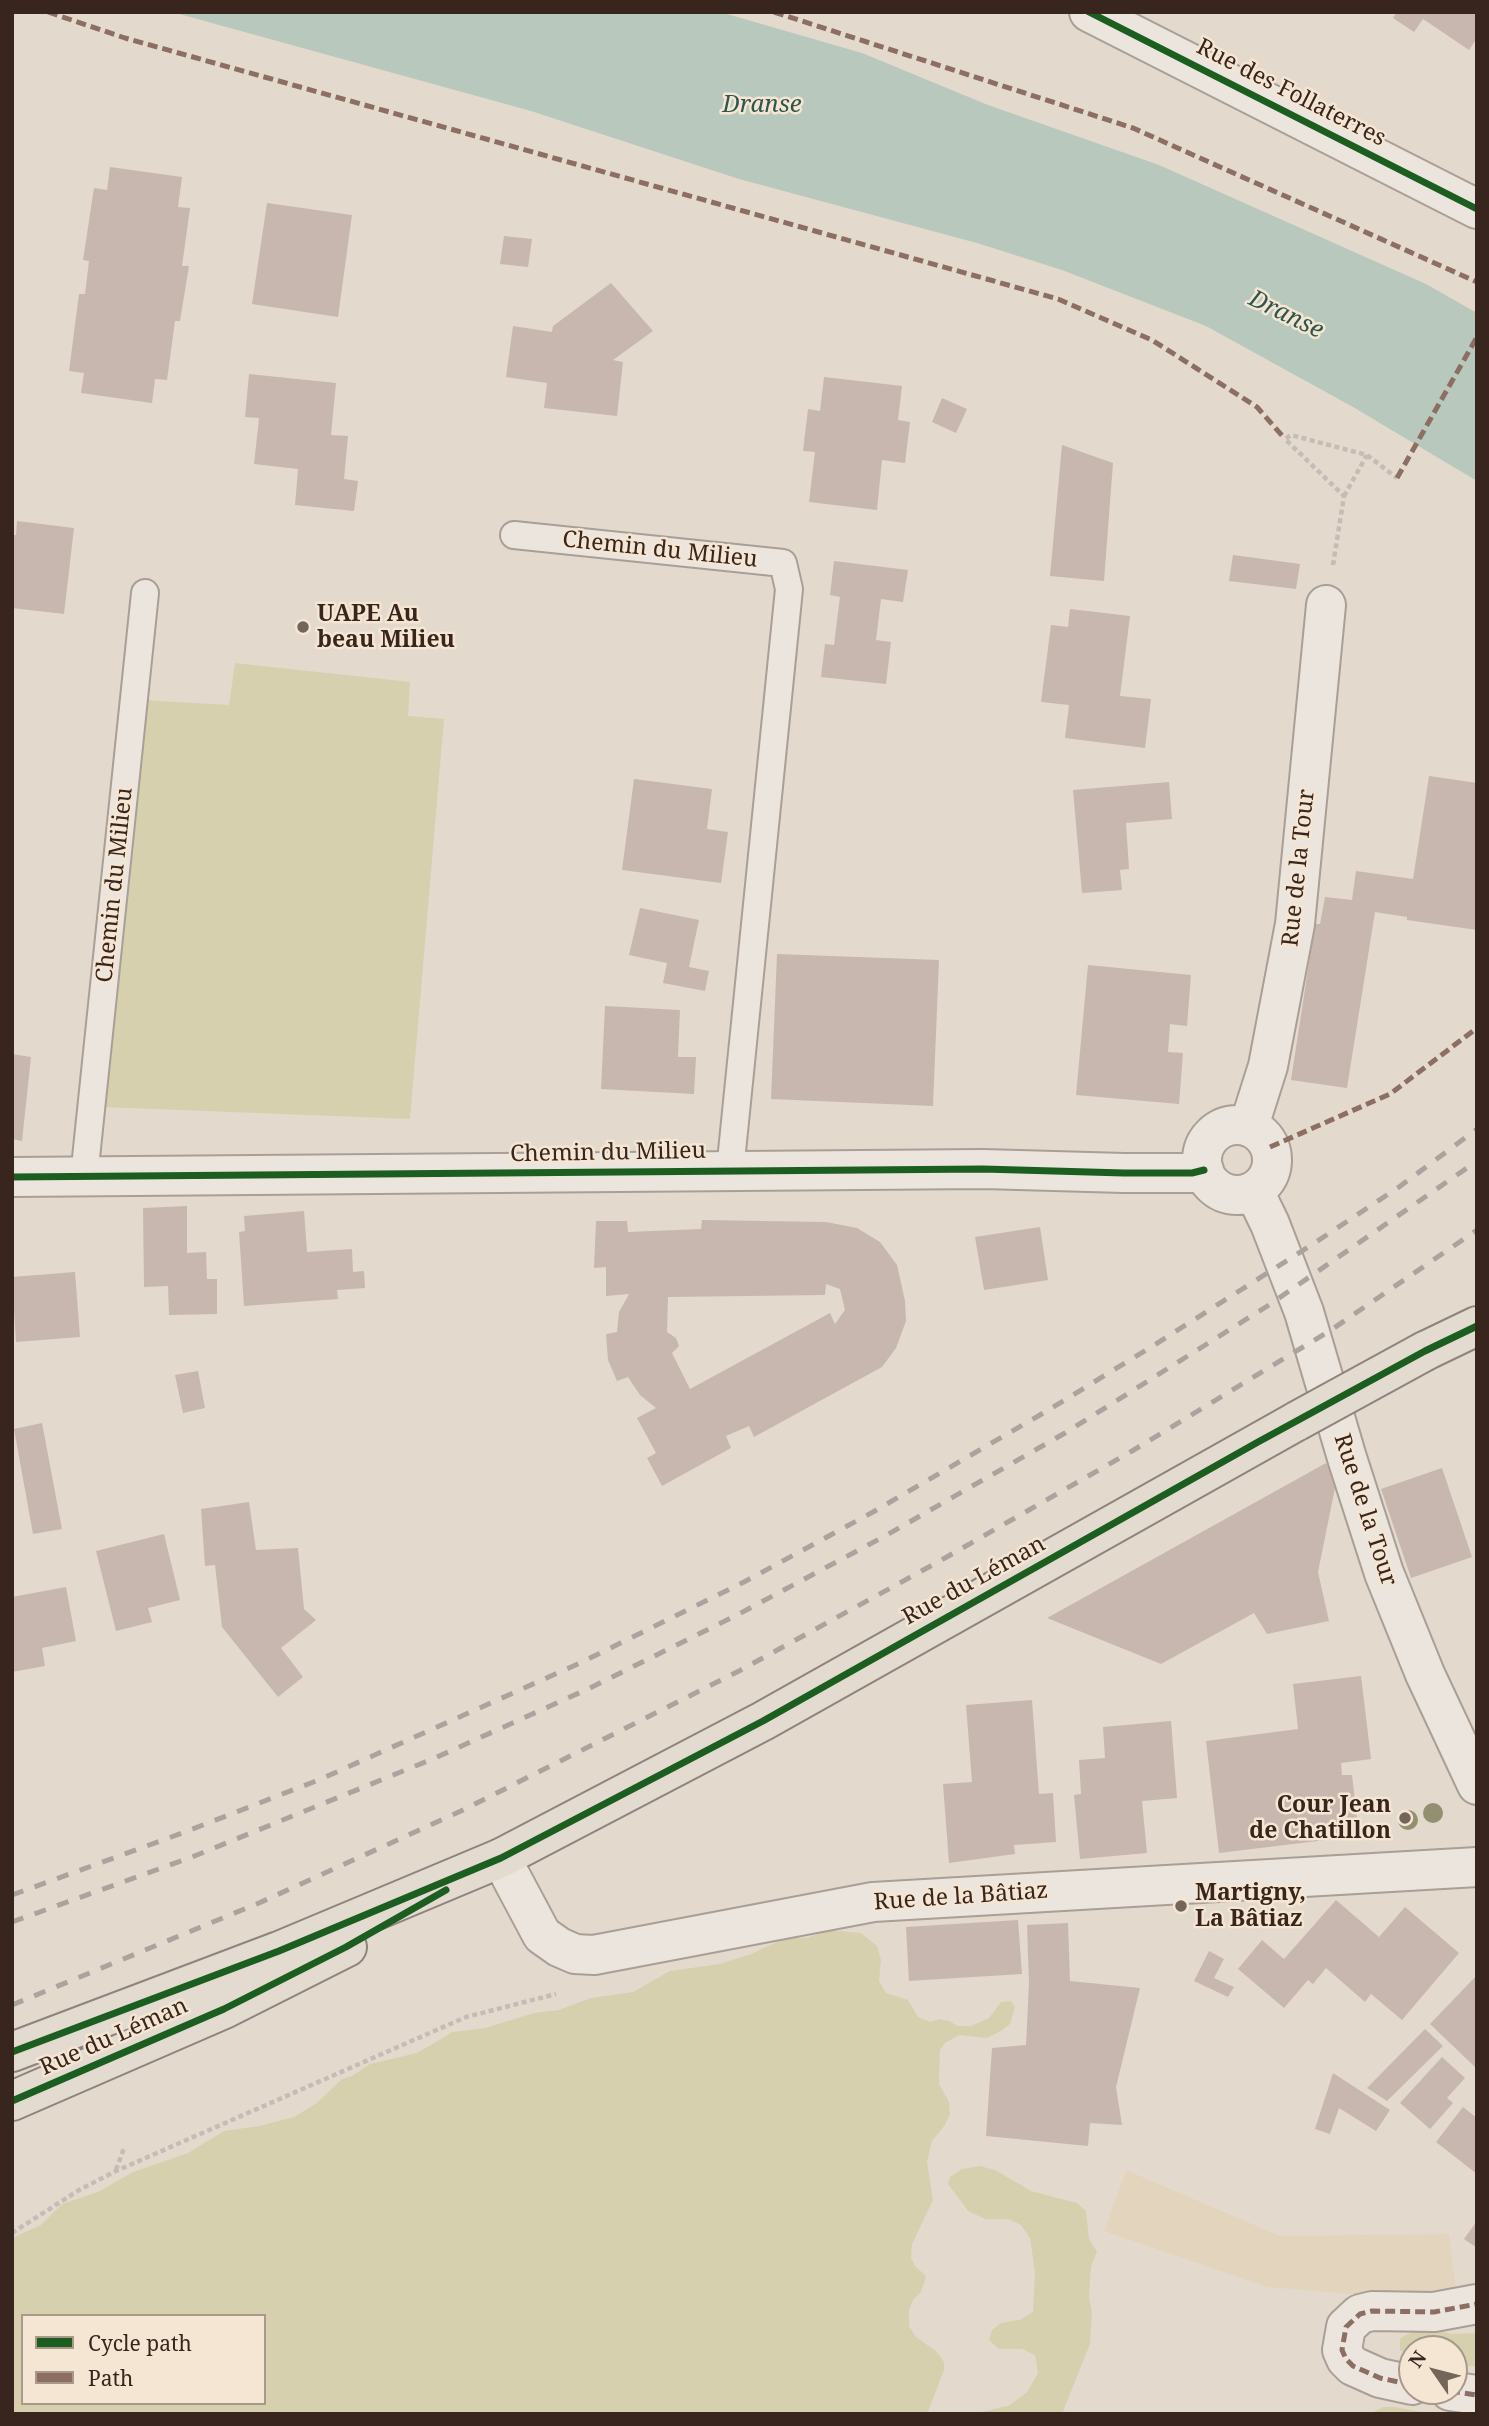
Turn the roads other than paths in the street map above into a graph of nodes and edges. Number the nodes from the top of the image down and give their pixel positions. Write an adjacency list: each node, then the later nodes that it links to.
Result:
1 (1089, 12): 2 (street, Rue des Follaterres)
2 (1477, 209)
3 (514, 535): 8 (lane, Chemin du Milieu)
4 (145, 593): 10 (lane, Chemin du Milieu)
5 (1326, 605): 6 (street, Rue de la Tour)
6 (1249, 1126): 7 (street); 11 (street)
7 (1204, 1170): 8 (street, Chemin du Milieu); 11 (street)
8 (730, 1171): 10 (street, Chemin du Milieu)
9 (12, 1177): 10 (street, Chemin du Milieu)
10 (84, 1177)
11 (1254, 1191): 13 (street, Rue de la Tour)
12 (1477, 1326): 14 (main road, Rue du Léman, bridge)
13 (1477, 1785)
14 (494, 1861): 15 (street, Rue de la Bâtiaz); 16 (main road, Rue du Léman); 17 (main road, Rue du Léman)
15 (1477, 1867)
16 (12, 2052)
17 (12, 2101)
18 (1477, 2304): 19 (street)
19 (1398, 2382)

